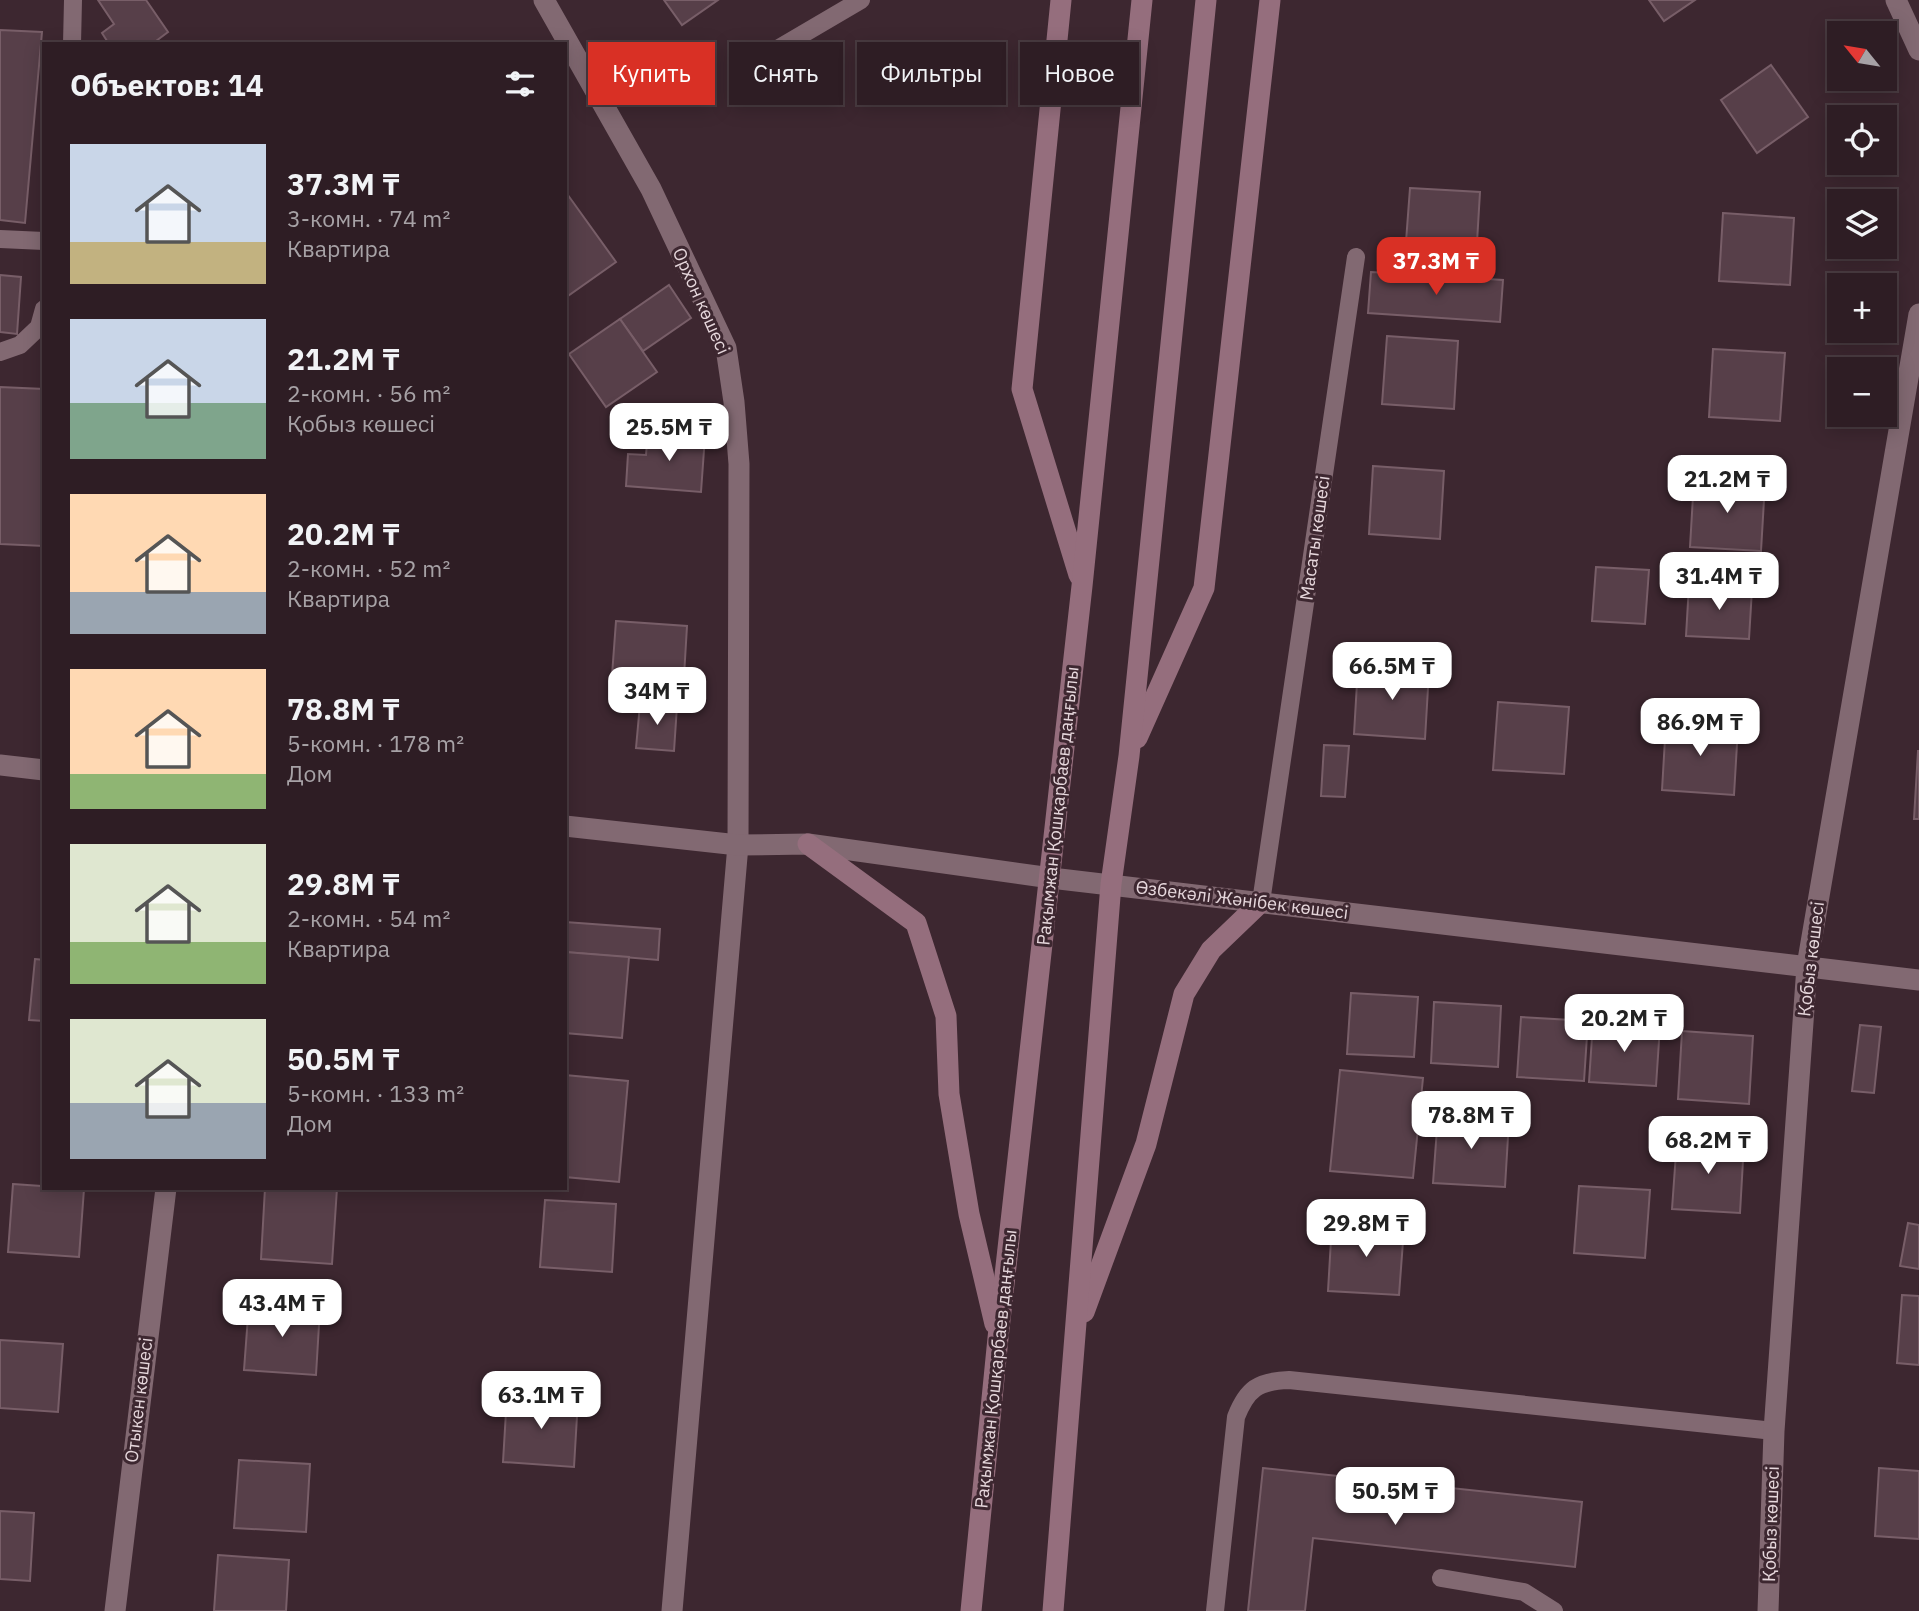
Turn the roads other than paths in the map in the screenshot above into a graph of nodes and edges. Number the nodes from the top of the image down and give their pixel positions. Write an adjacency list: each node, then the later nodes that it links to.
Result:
1 (73, 0): 9 (lane)
2 (544, 0): 24 (street, Орхон көшесі)
3 (861, 0): 10 (lane)
4 (1061, 0): 18 (main road)
5 (1142, 0): 18 (main road, Рақымжан Қошқарбаев даңғылы)
6 (1206, 0): 19 (main road)
7 (1270, 0): 19 (main road)
8 (1896, 0): 11 (street)
9 (72, 42)
10 (789, 42)
11 (1919, 50)
12 (0, 239): 13 (lane)
13 (42, 241)
14 (1356, 257): 27 (lane, Масаты көшесі)
15 (1919, 314): 28 (street, Қобыз көшесі)
16 (42, 318): 17 (lane)
17 (0, 352)
18 (1082, 586): 25 (main road, Рақымжан Қошқарбаев даңғылы)
19 (1129, 756): 26 (main road)
20 (0, 765): 21 (street)
21 (42, 770)
22 (567, 826): 24 (street, Өзбекәлі Жәнібек көшесі)
23 (808, 844): 24 (street, Өзбекәлі Жәнібек көшесі); 25 (street, Өзбекәлі Жәнібек көшесі); 32 (main road)
24 (738, 845): 36 (street, Орхон көшесі)
25 (1051, 878): 26 (street, Өзбекәлі Жәнібек көшесі); 32 (main road, Рақымжан Қошқарбаев даңғылы)
26 (1111, 884): 27 (street, Өзбекәлі Жәнібек көшесі); 31 (main road)
27 (1261, 902): 28 (street, Өзбекәлі Жәнібек көшесі); 31 (main road)
28 (1807, 967): 29 (street, Өзбекәлі Жәнібек көшесі); 33 (street, Қобыз көшесі)
29 (1919, 980)
30 (166, 1190): 35 (street, Отыкен көшесі)
31 (1075, 1337): 38 (main road)
32 (998, 1338): 37 (main road, Рақымжан Қошқарбаев даңғылы)
33 (1774, 1431): 39 (lane); 41 (street, Қобыз көшесі)
34 (1441, 1578): 40 (lane)
35 (115, 1611)
36 (672, 1611)
37 (971, 1611)
38 (1053, 1611)
39 (1215, 1611)
40 (1553, 1611)
41 (1768, 1611)

